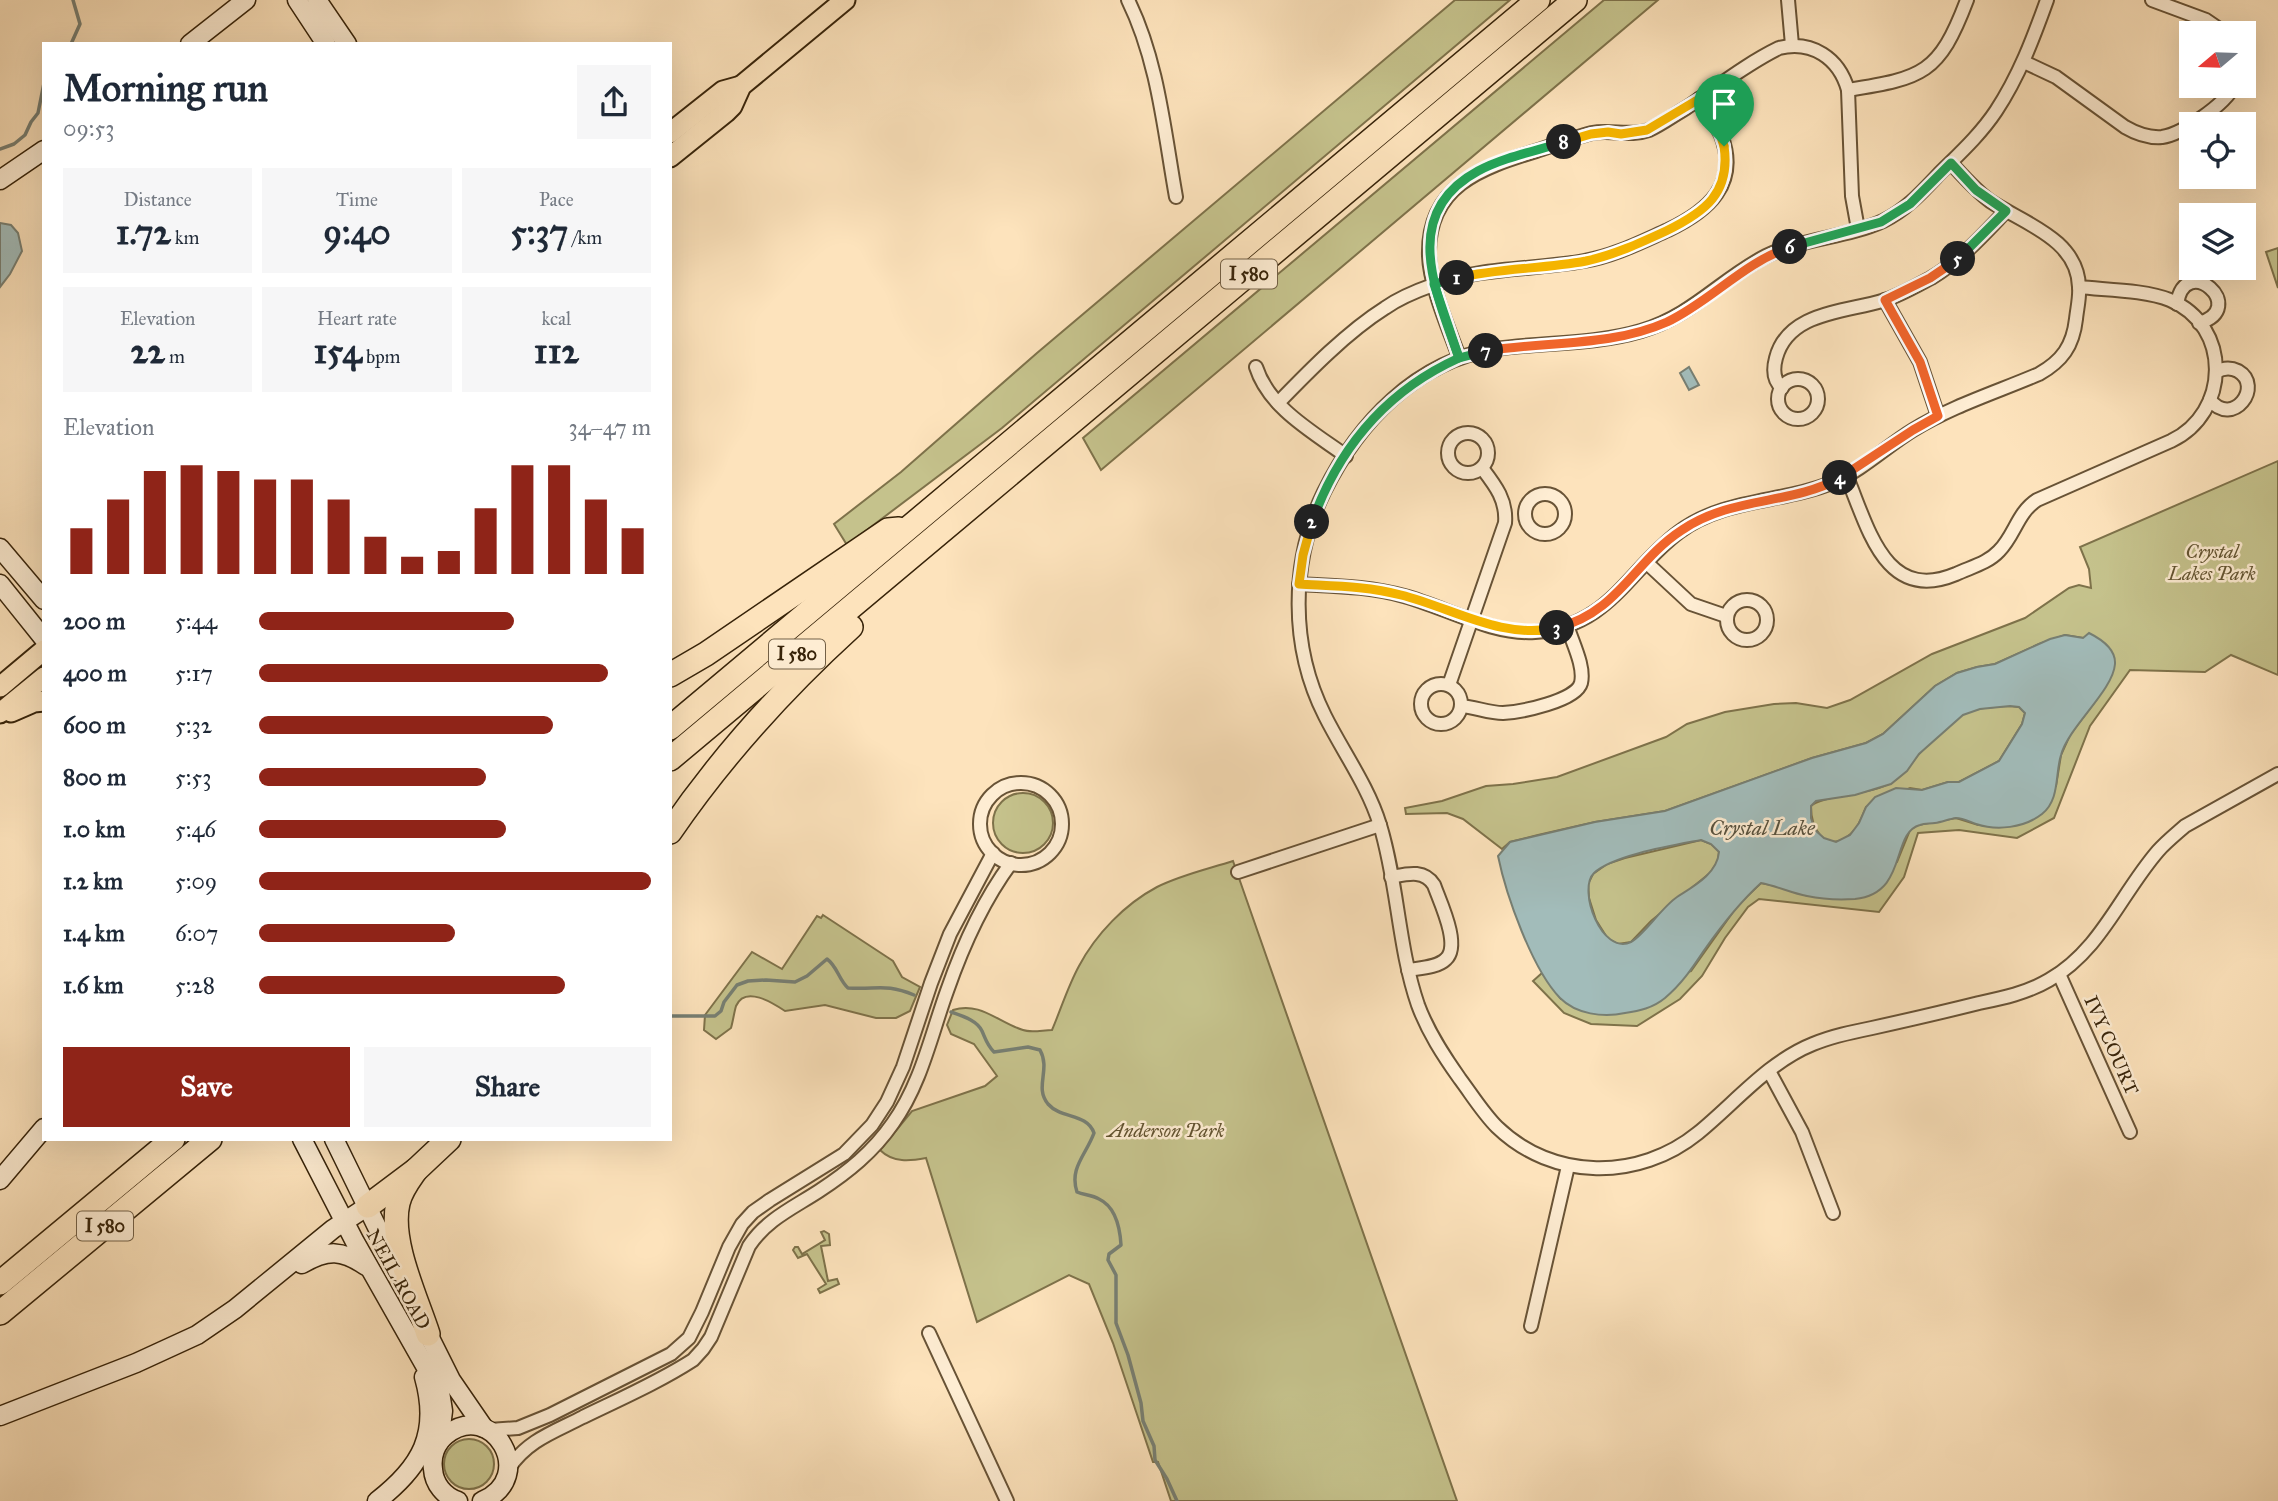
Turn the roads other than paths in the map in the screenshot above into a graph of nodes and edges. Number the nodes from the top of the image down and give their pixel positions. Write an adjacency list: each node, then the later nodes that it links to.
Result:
1 (246, 0): 13 (main road)
2 (297, 0): 14 (main road)
3 (317, 0): 15 (main road)
4 (845, 0): 18 (main road)
5 (1128, 0): 27 (street)
6 (1538, 0): 47 (highway, I 580)
7 (1575, 0): 49 (highway, I 580)
8 (1788, 0): 16 (street)
9 (1967, 0): 19 (street)
10 (2047, 0): 17 (street)
11 (2152, 0): 12 (street)
12 (2208, 21)
13 (193, 42)
14 (325, 42)
15 (346, 42)
16 (1792, 45): 19 (street); 21 (street)
17 (2024, 62): 20 (street); 25 (street)
18 (741, 86): 22 (main road); 24 (main road)
19 (1847, 90): 29 (street)
20 (2226, 98)
21 (1699, 99): 30 (street); 30 (street)
22 (672, 131)
23 (42, 151): 26 (main road)
24 (672, 155)
25 (1951, 163): 28 (street); 29 (street)
26 (0, 180)
27 (1176, 197)
28 (2006, 211): 31 (street); 32 (street)
29 (1858, 229): 35 (street)
30 (1434, 284): 35 (street); 40 (street)
31 (2079, 287): 33 (street); 41 (street)
32 (1885, 300): 38 (street); 41 (street)
33 (2177, 304): 34 (street); 34 (street)
34 (2199, 323): 37 (street)
35 (1459, 358): 42 (street)
36 (1256, 367): 40 (street)
37 (2216, 372): 39 (street); 39 (street)
38 (1782, 388)
39 (2210, 400): 44 (street)
40 (1278, 403): 42 (street)
41 (1938, 416): 44 (street)
42 (1346, 456): 52 (street)
43 (1482, 467): 46 (street)
44 (1846, 475): 50 (street)
45 (1525, 514): 46 (street)
46 (1506, 515): 55 (street)
47 (909, 529): 59 (highway); 66 (highway, I 580)
48 (0, 548): 53 (main road)
49 (923, 548): 67 (highway, I 580); 70 (highway)
50 (1647, 563): 54 (street); 56 (street)
51 (0, 584): 57 (main road)
52 (1299, 584): 55 (street); 69 (street)
53 (42, 598)
54 (1726, 616)
55 (1472, 619): 56 (street); 61 (street)
56 (1567, 625): 64 (street)
57 (42, 636)
58 (42, 652): 62 (main road)
59 (672, 674)
60 (42, 679): 65 (main road)
61 (1449, 685): 64 (street); 64 (street)
62 (0, 688)
63 (42, 701): 65 (main road)
64 (1461, 706)
65 (0, 715)
66 (672, 726)
67 (672, 757)
68 (2278, 774): 76 (street)
69 (1380, 825): 73 (street); 74 (street)
70 (672, 829)
71 (993, 853): 72 (street); 72 (street); 99 (street)
72 (1011, 863): 102 (street)
73 (1238, 872)
74 (1391, 877): 75 (street); 75 (street)
75 (1408, 970): 85 (street)
76 (2059, 974): 77 (street); 79 (street, IVY COURT)
77 (1769, 1071): 85 (street); 89 (street)
78 (42, 1130): 87 (main road)
79 (2130, 1132)
80 (171, 1141): 92 (highway, I 580)
81 (208, 1141): 94 (highway, I 580)
82 (303, 1141): 90 (main road, NEIL ROAD)
83 (335, 1141): 88 (main road, NEIL ROAD)
84 (447, 1141): 86 (highway)
85 (1567, 1166): 95 (street)
86 (415, 1170): 88 (highway); 97 (highway)
87 (0, 1180)
88 (368, 1206): 90 (main road); 97 (main road, NEIL ROAD)
89 (1833, 1213)
90 (344, 1222): 91 (main road, NEIL ROAD); 93 (main road)
91 (369, 1268): 93 (main road); 97 (main road, NEIL ROAD)
92 (0, 1283)
93 (264, 1286): 98 (main road)
94 (0, 1313)
95 (1531, 1326)
96 (929, 1333): 108 (street)
97 (422, 1344): 99 (main road, NEIL ROAD); 100 (main road, NEIL ROAD); 103 (main road)
98 (0, 1416)
99 (486, 1429): 100 (main road); 102 (main road, NEIL ROAD)
100 (439, 1442): 101 (main road, NEIL ROAD)
101 (432, 1460): 103 (main road, NEIL ROAD); 105 (main road)
102 (508, 1474): 106 (main road); 107 (main road, NEIL ROAD)
103 (397, 1490): 104 (main road)
104 (377, 1501)
105 (458, 1501)
106 (482, 1501)
107 (508, 1501)
108 (1007, 1501)

